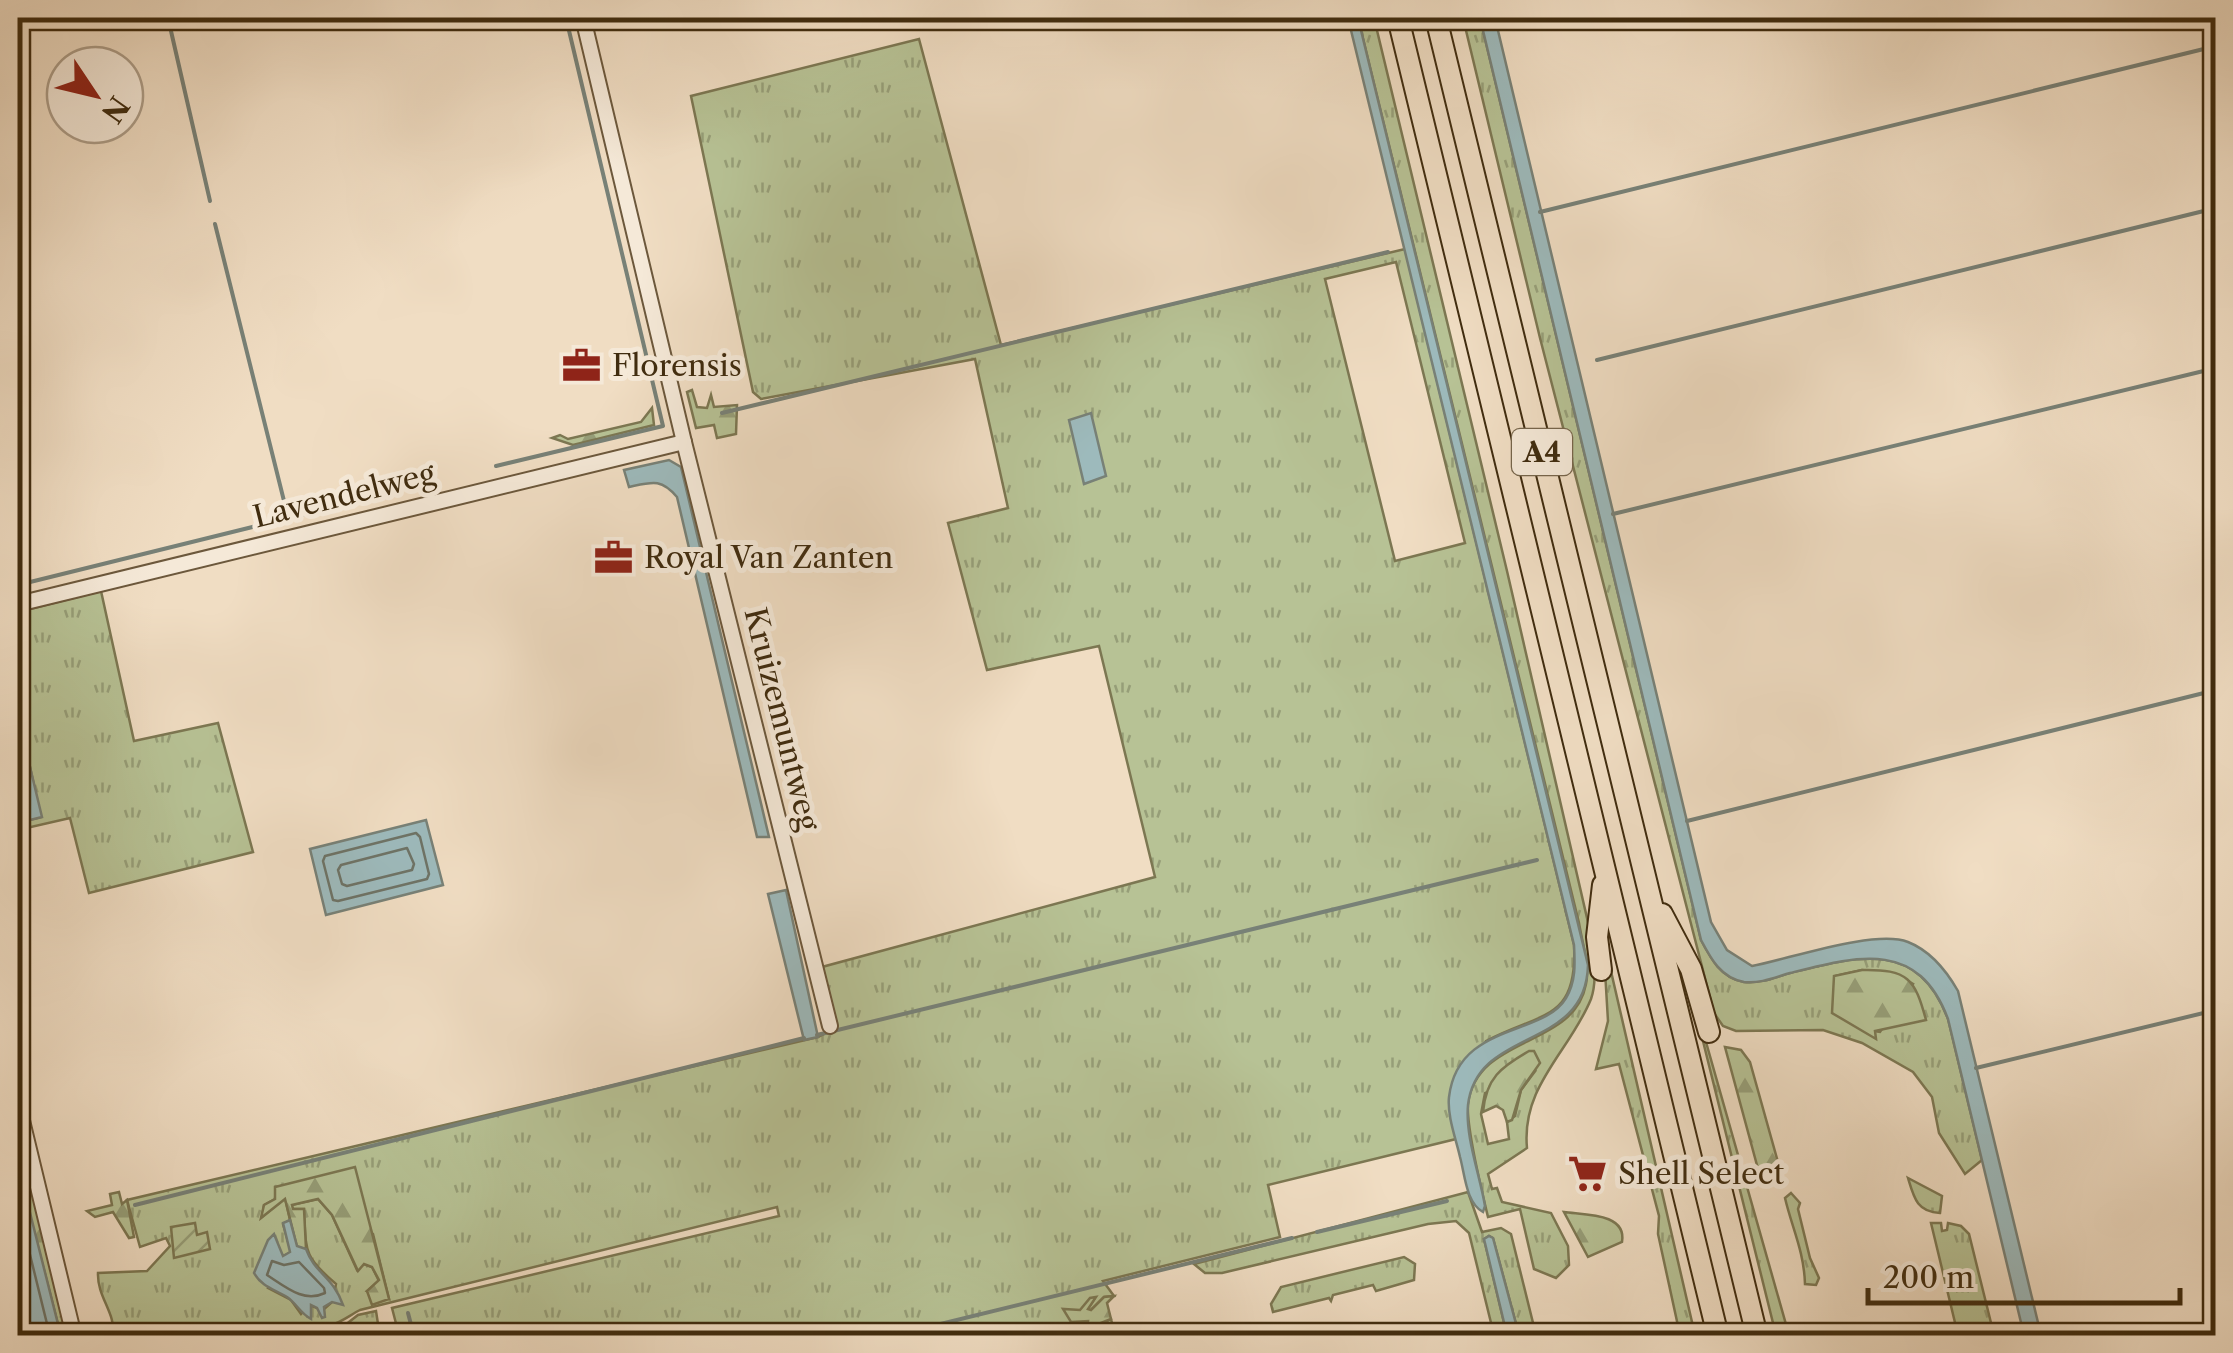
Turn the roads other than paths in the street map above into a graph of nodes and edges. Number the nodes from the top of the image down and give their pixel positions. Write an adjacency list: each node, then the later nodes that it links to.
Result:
1 (583, 18): 4 (street, Kruizemuntweg)
2 (1398, 18): 6 (highway, A4)
3 (1436, 18): 7 (highway, A4)
4 (684, 442): 5 (street, Lavendelweg); 9 (street, Kruizemuntweg)
5 (18, 604)
6 (1605, 868): 8 (highway, A4); 13 (highway, A4)
7 (1647, 886): 10 (highway, A4); 14 (highway, A4)
8 (1601, 970)
9 (830, 1026)
10 (1710, 1032)
11 (18, 1104): 12 (street)
12 (74, 1336)
13 (1718, 1336)
14 (1757, 1336)

